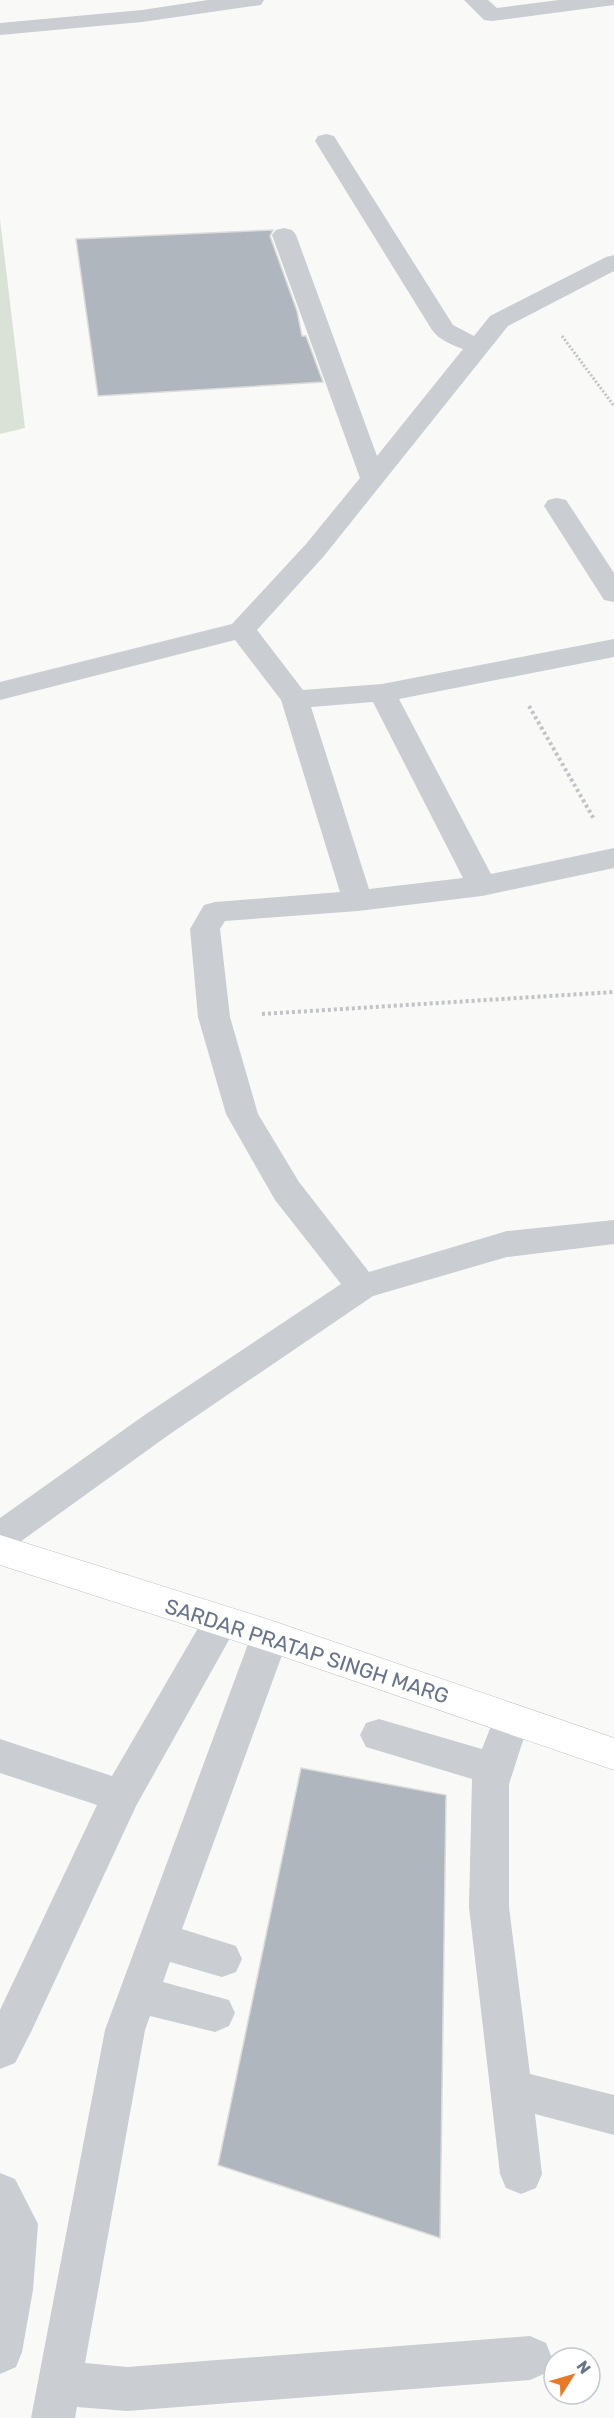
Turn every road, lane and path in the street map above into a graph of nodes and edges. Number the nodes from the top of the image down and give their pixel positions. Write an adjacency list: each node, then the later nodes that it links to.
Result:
1 (253, 0): 4 (street)
2 (475, 0): 3 (street)
3 (609, 0)
4 (0, 29)
5 (326, 141): 9 (street)
6 (284, 234): 11 (street)
7 (614, 262): 8 (street)
8 (537, 302): 9 (street); 10 (path)
9 (478, 346): 11 (street)
10 (614, 406)
11 (373, 479): 14 (street)
12 (557, 506): 13 (street)
13 (614, 594)
14 (242, 630): 17 (street); 19 (street)
15 (614, 648): 16 (street)
16 (508, 669): 18 (street); 20 (path)
17 (0, 691)
18 (382, 693): 19 (street); 22 (street)
19 (295, 699): 23 (street)
20 (596, 823)
21 (614, 858): 22 (street)
22 (482, 886): 23 (street)
23 (358, 902): 25 (street)
24 (614, 992): 25 (path)
25 (213, 1017): 27 (street)
26 (614, 1232): 27 (street)
27 (362, 1287): 28 (street)
28 (0, 1537)
29 (0, 1550): 30 (main road, SARDAR PRATAP SINGH MARG)
30 (221, 1622): 31 (main road, SARDAR PRATAP SINGH MARG); 37 (street)
31 (270, 1636): 32 (main road, SARDAR PRATAP SINGH MARG); 38 (street)
32 (511, 1719): 34 (main road, SARDAR PRATAP SINGH MARG); 36 (street)
33 (379, 1735): 36 (street)
34 (614, 1754)
35 (0, 1756): 37 (street)
36 (495, 1769): 43 (street)
37 (121, 1796): 42 (street)
38 (159, 1940): 39 (street); 40 (street)
39 (222, 1959)
40 (138, 1995): 41 (street); 49 (street)
41 (215, 2013)
42 (0, 2050)
43 (510, 2088): 44 (street); 45 (street)
44 (614, 2115)
45 (521, 2174)
46 (0, 2193): 47 (street)
47 (0, 2352)
48 (531, 2358): 49 (street)
49 (57, 2401)

